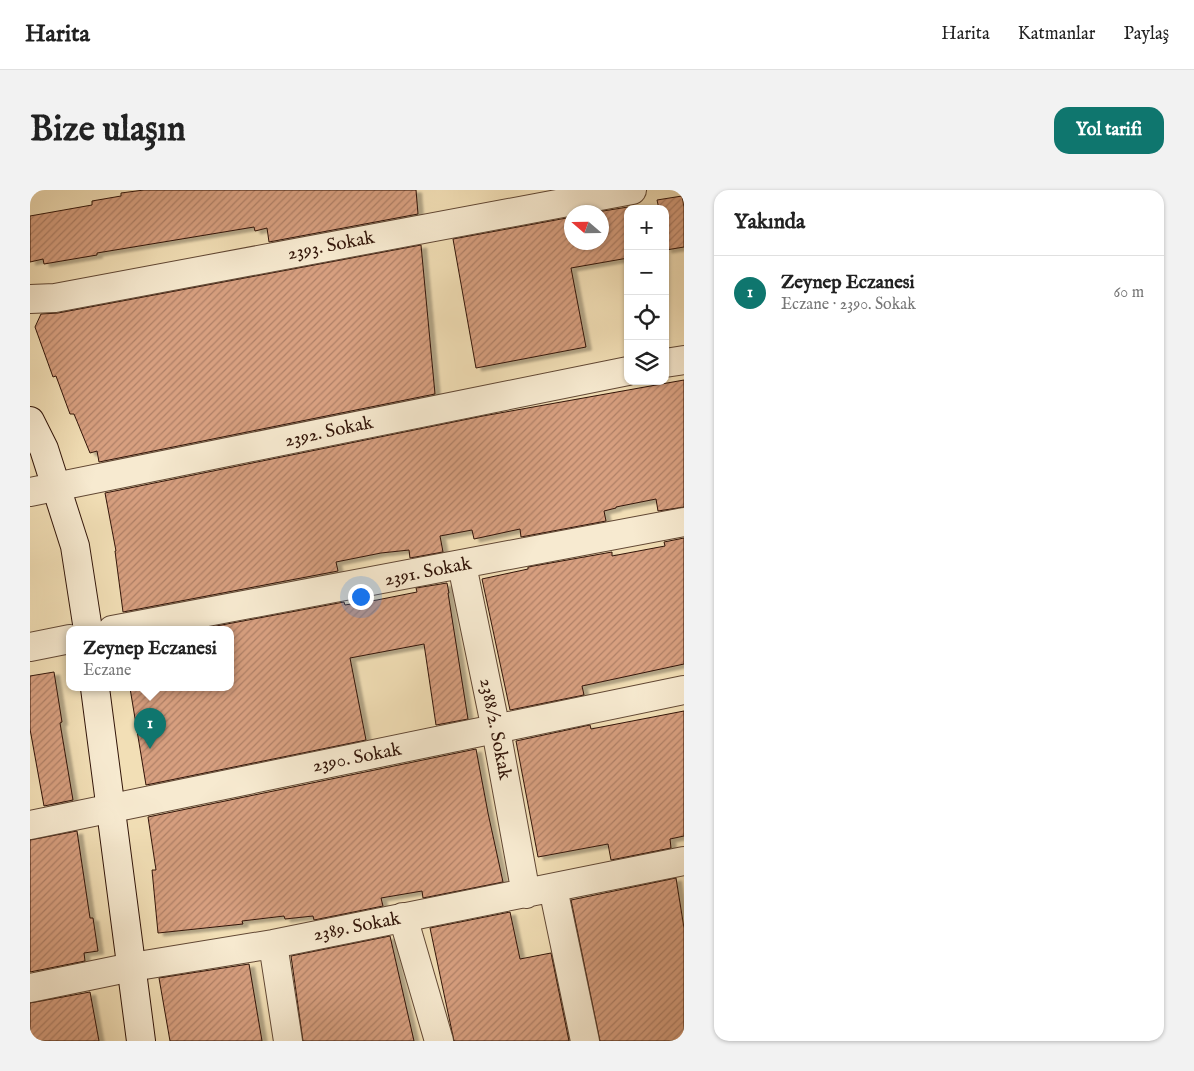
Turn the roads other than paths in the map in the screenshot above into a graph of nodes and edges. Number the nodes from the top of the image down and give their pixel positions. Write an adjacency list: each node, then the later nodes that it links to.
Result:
1 (632, 190): 2 (street, 2393. Sokak)
2 (30, 299)
3 (684, 360): 4 (street)
4 (669, 362)
5 (624, 372): 7 (street, 2392. Sokak)
6 (30, 421): 7 (street)
7 (56, 487): 8 (street, 2392. Sokak); 11 (street)
8 (30, 492)
9 (684, 522): 10 (street, 2391. Sokak)
10 (462, 565): 12 (street, 2391. Sokak); 17 (street, 2388/2. Sokak)
11 (87, 626)
12 (134, 626)
13 (66, 639): 14 (street)
14 (30, 647)
15 (684, 690): 17 (street, 2390. Sokak)
16 (95, 691): 18 (street)
17 (496, 730): 18 (street, 2390. Sokak); 22 (street, 2388/2. Sokak)
18 (110, 808): 19 (street, 2390. Sokak); 25 (street)
19 (30, 825)
20 (684, 861): 21 (street, 2389. Sokak)
21 (553, 888): 22 (street, 2389. Sokak); 30 (street)
22 (526, 894): 23 (street, 2389. Sokak)
23 (403, 917): 24 (street, 2389. Sokak); 29 (street)
24 (272, 944): 25 (street, 2389. Sokak); 28 (street)
25 (132, 967): 26 (street, 2389. Sokak); 27 (street)
26 (30, 988)
27 (141, 1041)
28 (288, 1041)
29 (439, 1041)
30 (585, 1041)

